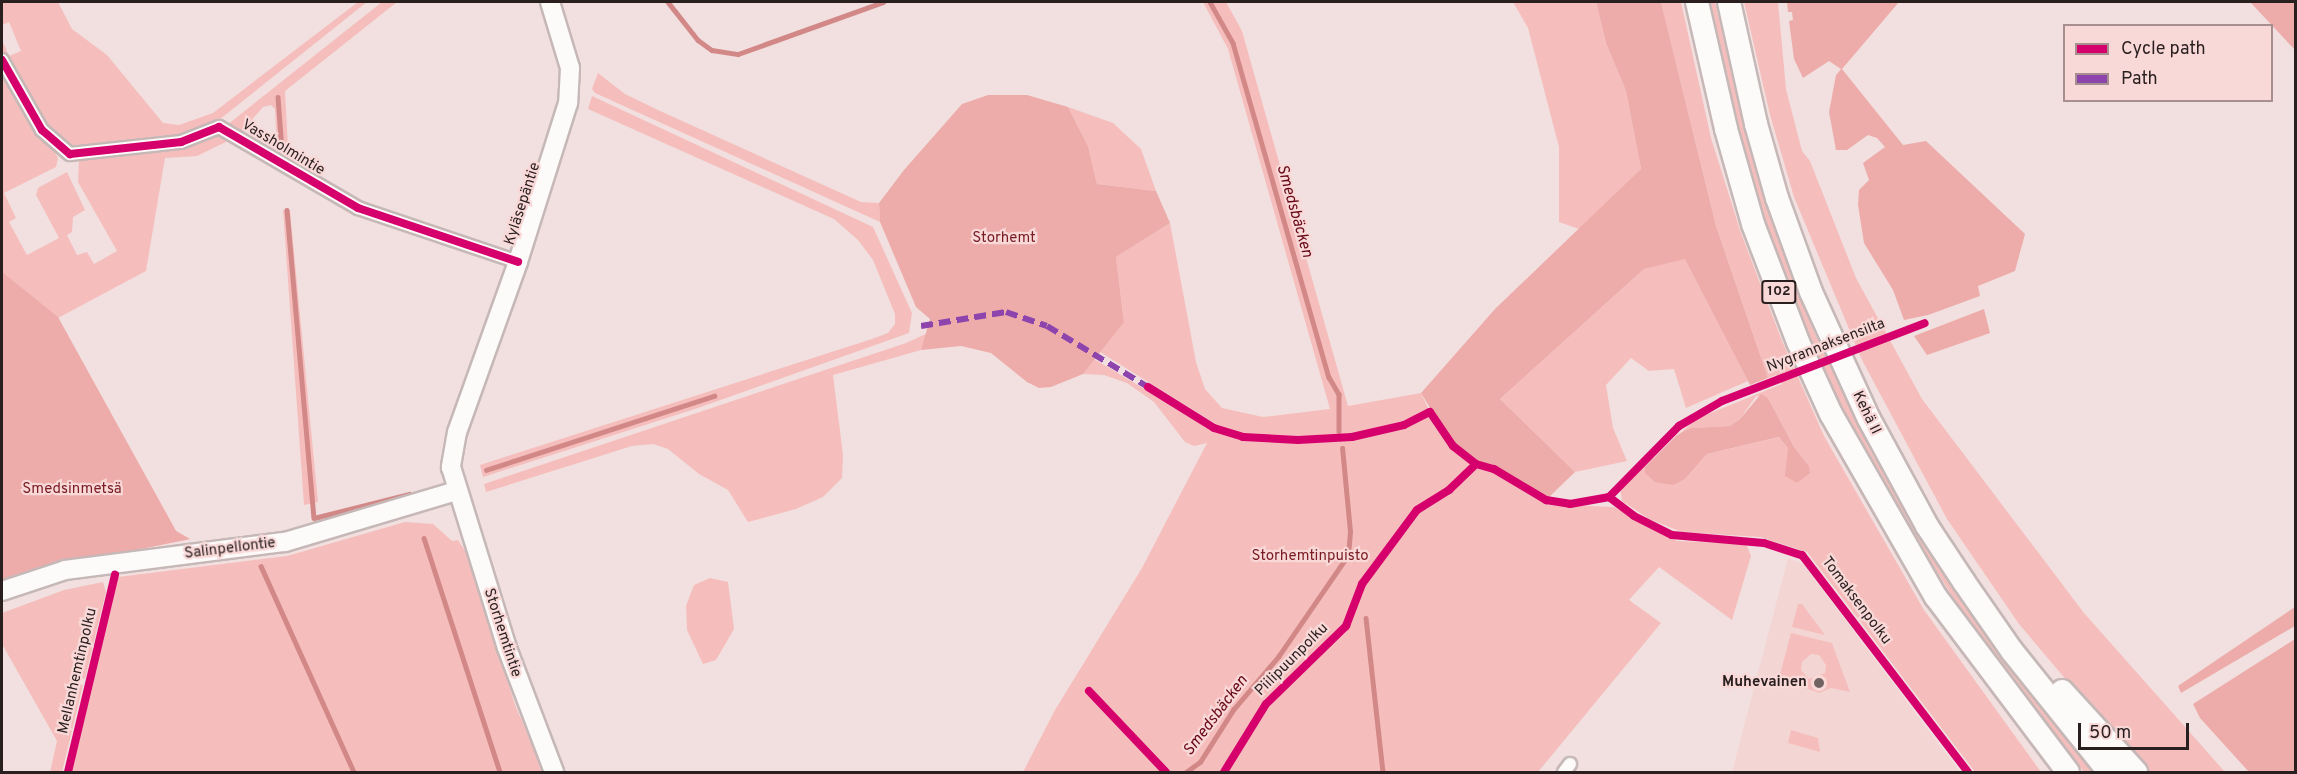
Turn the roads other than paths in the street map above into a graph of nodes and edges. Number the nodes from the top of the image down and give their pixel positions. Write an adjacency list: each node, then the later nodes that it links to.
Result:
1 (550, 2): 5 (main road, Kyläsepäntie)
2 (1697, 2): 10 (highway, Kehä II / 102)
3 (1728, 2): 8 (highway, Kehä II / 102)
4 (2, 60): 5 (street, Vassholmintie)
5 (518, 262): 6 (main road, Kyläsepäntie)
6 (456, 491): 7 (main road, Salinpellontie); 9 (main road, Storhemtintie)
7 (2, 591)
8 (2012, 651): 11 (highway, Kehä II / 102); 12 (highway)
9 (554, 772)
10 (2068, 772)
11 (2109, 772)
12 (2136, 772)

